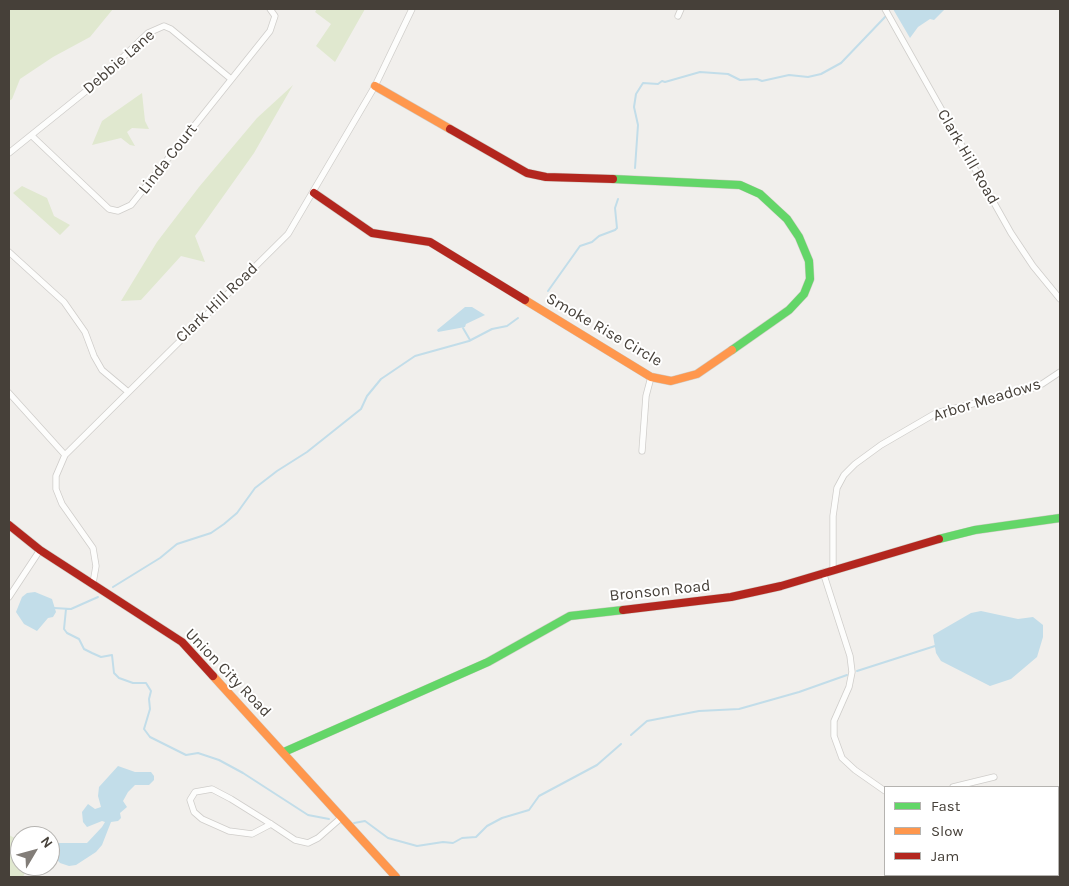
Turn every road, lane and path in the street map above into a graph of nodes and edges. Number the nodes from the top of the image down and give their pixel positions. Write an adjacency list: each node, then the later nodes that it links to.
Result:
1 (270, 9): 6 (street, Linda Court)
2 (412, 9): 7 (street, Clark Hill Road)
3 (681, 9): 5 (street)
4 (885, 9): 12 (street, Clark Hill Road)
5 (678, 16)
6 (230, 79): 8 (street, Debbie Lane); 8 (street, Linda Court)
7 (375, 86): 10 (street, Clark Hill Road); 14 (street, Smoke Rise Circle)
8 (32, 136): 9 (street, Debbie Lane)
9 (9, 153)
10 (314, 193): 14 (street, Smoke Rise Circle); 15 (street, Clark Hill Road)
11 (9, 252): 15 (street)
12 (1060, 299)
13 (1060, 372): 22 (street, Arbor Meadows)
14 (651, 377): 17 (street)
15 (127, 391): 18 (street, Clark Hill Road)
16 (9, 393): 18 (street)
17 (642, 451)
18 (65, 455): 24 (street, Clark Hill Road)
19 (1060, 518): 22 (street, Bronson Road)
20 (9, 525): 21 (street, Union City Road)
21 (40, 550): 24 (street, Union City Road); 25 (street)
22 (834, 569): 23 (street, Bronson Road)
23 (823, 572): 26 (street, Bronson Road); 29 (street)
24 (92, 583): 26 (street, Union City Road)
25 (9, 597)
26 (284, 752): 30 (street, Union City Road)
27 (994, 777): 28 (street)
28 (957, 786)
29 (884, 791)
30 (342, 817): 31 (street); 32 (street, Union City Road)
31 (271, 824): 31 (street)
32 (396, 877)

